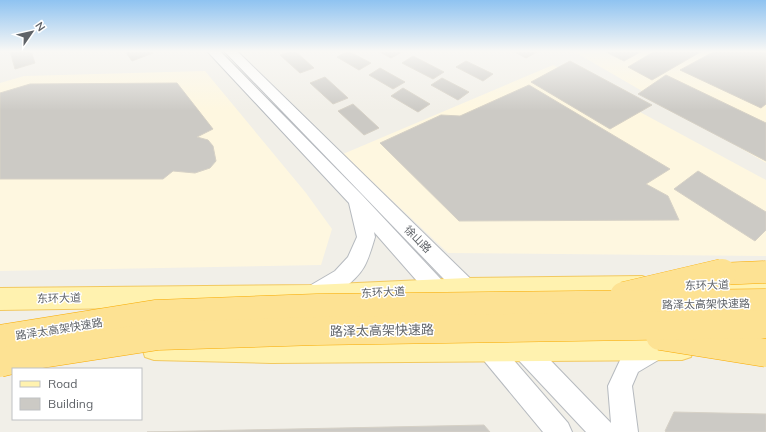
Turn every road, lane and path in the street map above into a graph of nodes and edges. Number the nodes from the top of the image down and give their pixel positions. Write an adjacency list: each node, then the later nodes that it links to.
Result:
1 (233, 71): 3 (main road, 徐山路)
2 (251, 71): 6 (main road, 徐山路)
3 (357, 201): 7 (main road, 徐山路); 8 (main road)
4 (766, 272): 11 (highway, bridge)
5 (766, 284): 6 (main road, 东环大道)
6 (467, 288): 7 (main road, 东环大道); 19 (main road, 徐山路)
7 (438, 289): 8 (main road, 东环大道); 17 (main road, 徐山路)
8 (313, 295): 9 (main road, 东环大道)
9 (0, 299)
10 (766, 304): 11 (highway, 路泽太高架快速路, bridge)
11 (583, 305): 14 (highway, 路泽太高架快速路, bridge)
12 (766, 324): 13 (highway, 路泽太高架快速路, bridge)
13 (602, 327): 20 (highway, bridge); 21 (highway, 路泽太高架快速路, bridge)
14 (0, 339)
15 (0, 345): 17 (main road)
16 (766, 347): 18 (main road)
17 (489, 348): 19 (main road); 22 (main road, 徐山路)
18 (657, 348): 19 (main road); 24 (main road)
19 (523, 349): 23 (main road, 徐山路)
20 (766, 354)
21 (0, 363)
22 (559, 432)
23 (603, 432)
24 (625, 432)

